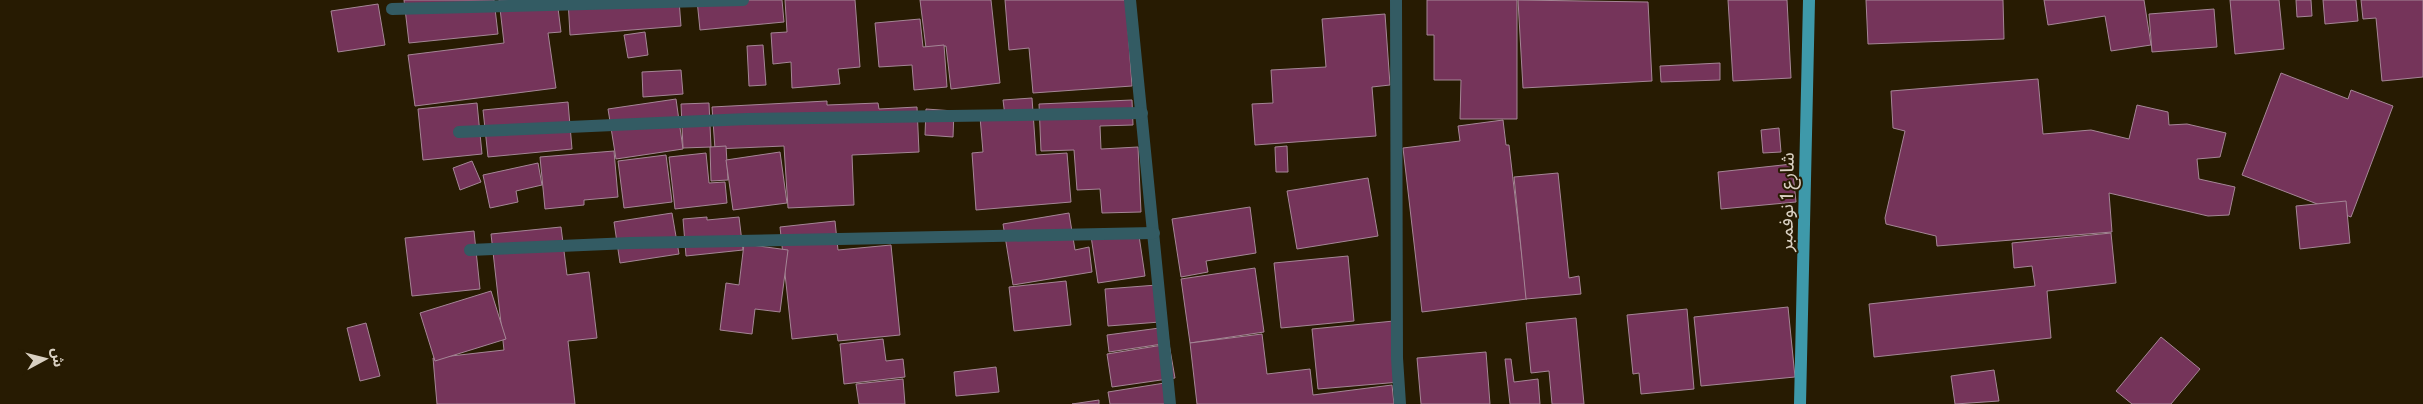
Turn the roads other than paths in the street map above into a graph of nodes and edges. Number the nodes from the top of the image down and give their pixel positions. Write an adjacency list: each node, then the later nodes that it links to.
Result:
1 (744, 0): 5 (street)
2 (1130, 0): 6 (street)
3 (1396, 0): 11 (street)
4 (1809, 0): 12 (main road, شارع 1 نوفمبر)
5 (392, 9)
6 (1142, 113): 7 (street); 8 (street)
7 (459, 132)
8 (1154, 233): 9 (street); 10 (street)
9 (470, 250)
10 (1170, 404)
11 (1400, 404)
12 (1800, 404)

